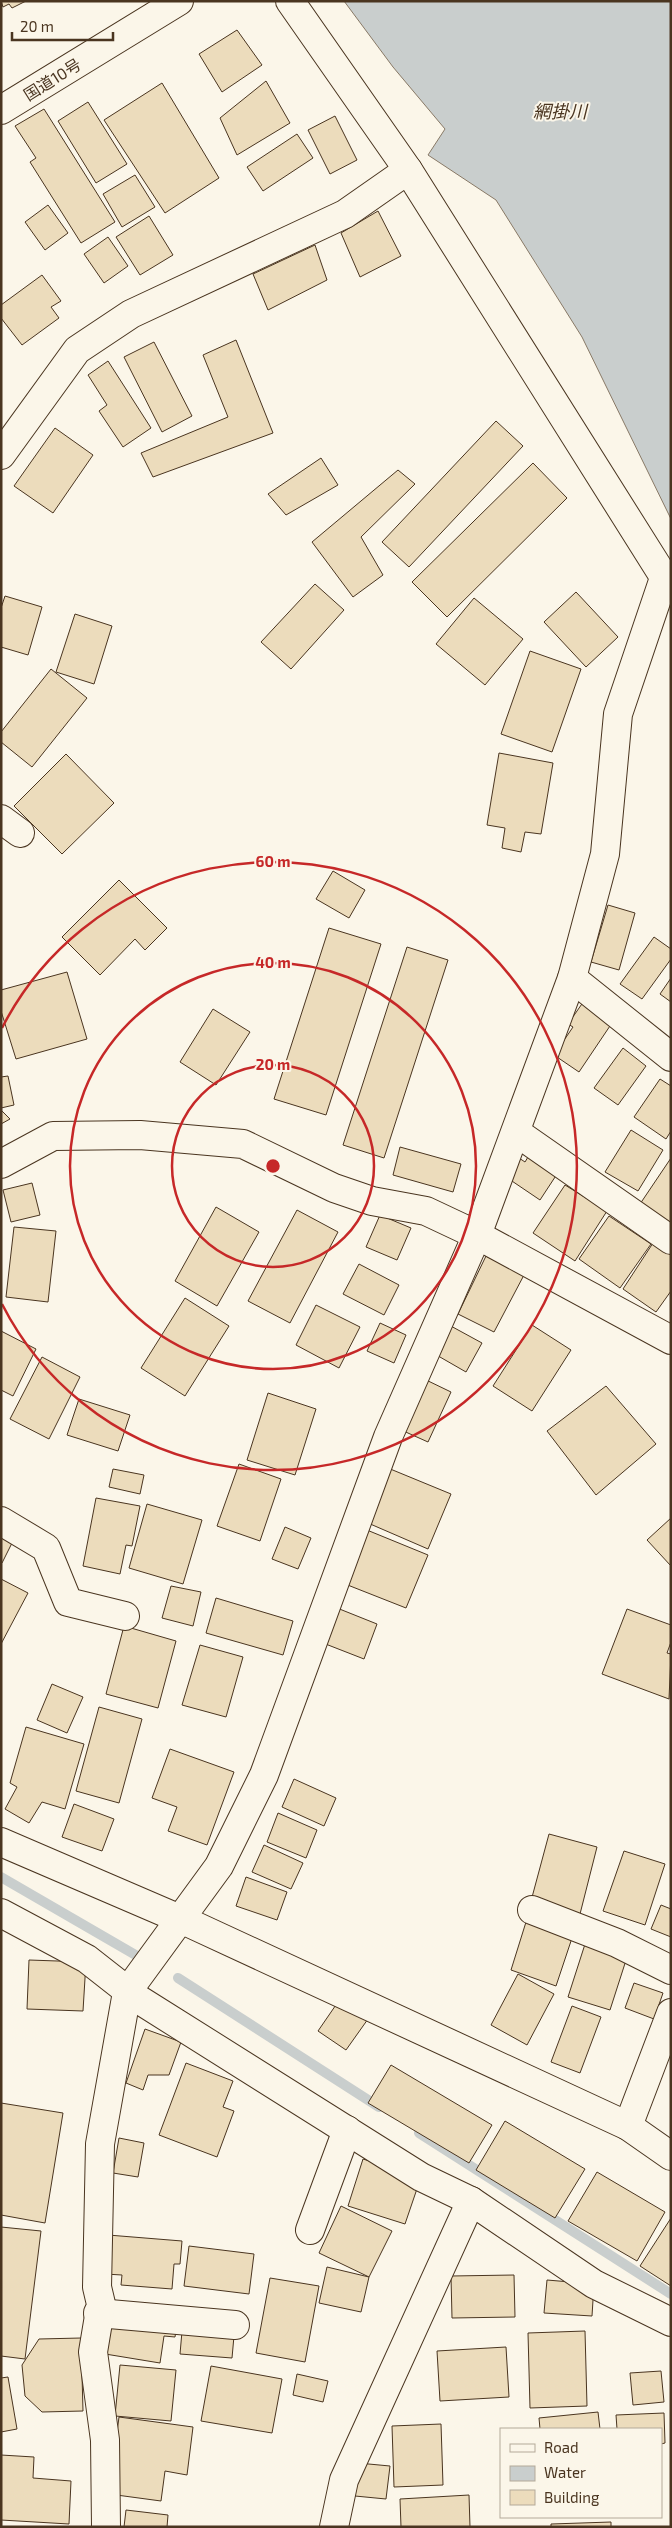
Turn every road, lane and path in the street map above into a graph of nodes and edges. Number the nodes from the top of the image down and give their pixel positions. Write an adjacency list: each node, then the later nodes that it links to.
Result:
1 (179, 1): 3 (main road, 国道10号)
2 (290, 1): 4 (main road)
3 (1, 110)
4 (408, 170): 5 (main road); 6 (main road)
5 (1, 455)
6 (667, 583): 7 (main road)
7 (572, 978): 8 (main road); 9 (main road)
8 (671, 1057)
9 (516, 1132): 11 (main road); 12 (main road)
10 (1, 1164): 11 (main road)
11 (477, 1235): 13 (main road); 19 (main road)
12 (671, 1240)
13 (671, 1340)
14 (1, 1521): 15 (main road)
15 (126, 1616)
16 (1, 1842): 19 (main road)
17 (532, 1910): 20 (main road)
18 (1, 1913): 21 (main road)
19 (179, 1920): 21 (main road); 23 (main road)
20 (671, 1970)
21 (127, 1992): 24 (main road); 28 (main road)
22 (671, 2012): 23 (main road)
23 (628, 2126): 25 (main road)
24 (347, 2130): 26 (main road); 27 (main road)
25 (671, 2156)
26 (472, 2201): 29 (main road); 32 (main road)
27 (310, 2230)
28 (98, 2313): 30 (main road); 31 (main road)
29 (671, 2322)
30 (235, 2324)
31 (106, 2527)
32 (334, 2527)

